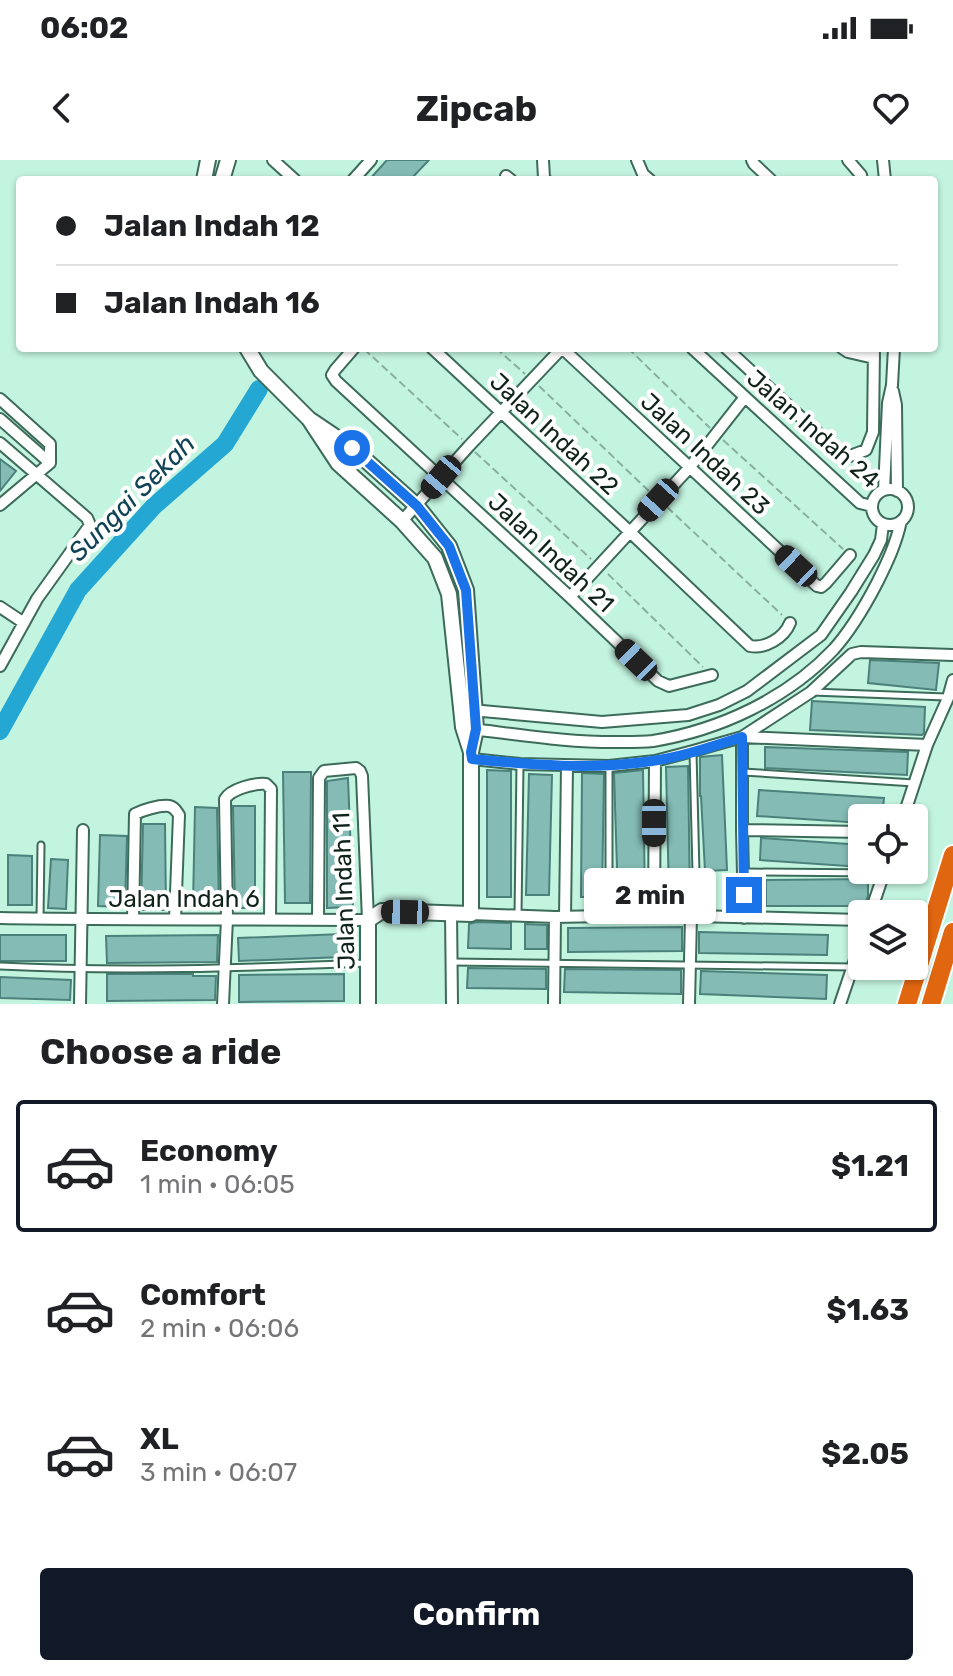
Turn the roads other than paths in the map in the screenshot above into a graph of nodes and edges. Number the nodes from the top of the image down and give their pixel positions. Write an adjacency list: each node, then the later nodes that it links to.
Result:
1 (273, 160): 5 (street)
2 (371, 160): 6 (street)
3 (752, 160): 7 (street)
4 (848, 160): 8 (street)
5 (291, 176)
6 (357, 176)
7 (767, 176)
8 (861, 176)
9 (249, 352): 24 (street)
10 (351, 352): 29 (street, Jalan Indah 21)
11 (436, 352): 22 (street, Jalan Indah 22)
12 (558, 352): 22 (street)
13 (566, 352): 27 (street, Jalan Indah 23)
14 (696, 352): 20 (street, Jalan Indah 24)
15 (730, 352): 18 (street)
16 (848, 352): 18 (street)
17 (894, 352): 19 (street)
18 (874, 353)
19 (892, 385): 30 (street); 31 (street)
20 (745, 397): 27 (street); 34 (street, Jalan Indah 24)
21 (0, 399): 26 (street)
22 (500, 412): 29 (street); 38 (street, Jalan Indah 22)
23 (0, 419): 26 (street)
24 (309, 419): 33 (street); 35 (street)
25 (0, 443): 28 (street)
26 (50, 463): 28 (street)
27 (690, 467): 38 (street); 39 (street, Jalan Indah 23)
28 (37, 475): 32 (street); 42 (street)
29 (441, 477): 33 (street); 40 (street, Jalan Indah 21)
30 (884, 490): 31 (street); 34 (street)
31 (897, 491): 36 (street)
32 (0, 505)
33 (417, 506): 35 (street); 50 (street)
34 (872, 506): 37 (street)
35 (402, 521): 50 (street)
36 (901, 521): 37 (street); 51 (street)
37 (883, 524): 50 (street, Jalan Indah 24)
38 (630, 532): 40 (street); 43 (street, Jalan Indah 22)
39 (850, 555)
40 (570, 597): 46 (street, Jalan Indah 21)
41 (0, 607): 42 (street)
42 (24, 623): 45 (street)
43 (790, 623)
44 (953, 655): 48 (street)
45 (0, 666)
46 (712, 675)
47 (953, 680): 49 (street)
48 (811, 692): 49 (lane); 52 (street)
49 (948, 698): 53 (street)
50 (468, 710): 51 (street)
51 (469, 728): 55 (street)
52 (742, 737): 53 (street); 54 (street); 60 (street)
53 (927, 745): 61 (street)
54 (693, 751): 56 (street); 73 (lane)
55 (472, 755): 57 (street); 71 (street)
56 (655, 761): 59 (street); 72 (street)
57 (520, 764): 58 (street); 74 (lane)
58 (567, 766): 59 (street); 75 (street)
59 (609, 766): 76 (lane)
60 (743, 772): 61 (lane); 64 (street)
61 (914, 784): 62 (street)
62 (908, 804)
63 (83, 830): 79 (street)
64 (742, 830): 65 (street); 69 (street)
65 (848, 832)
66 (41, 845): 78 (lane)
67 (953, 855): 105 (highway)
68 (848, 871): 69 (lane)
69 (744, 872): 80 (street)
70 (451, 912): 71 (street); 86 (street); 89 (street)
71 (471, 914): 74 (street)
72 (654, 915): 73 (street); 76 (street)
73 (694, 916): 80 (street); 92 (street)
74 (518, 917): 75 (street)
75 (560, 917): 76 (street); 90 (street)
76 (609, 917)
77 (0, 918): 78 (street, Jalan Indah 6)
78 (40, 918): 79 (street, Jalan Indah 6)
79 (82, 918): 81 (street, Jalan Indah 6); 96 (street)
80 (744, 918): 87 (street)
81 (133, 919): 82 (street, Jalan Indah 6); 82 (street)
82 (175, 919): 83 (street, Jalan Indah 6)
83 (227, 919): 84 (street, Jalan Indah 6); 84 (street); 95 (street)
84 (270, 919): 85 (street, Jalan Indah 6)
85 (318, 919): 86 (street, Jalan Indah 6); 86 (street, Jalan Indah 11)
86 (368, 920): 91 (street, Jalan Indah 11)
87 (848, 920)
88 (953, 932): 106 (highway)
89 (451, 962): 90 (lane); 101 (street)
90 (554, 962): 92 (lane); 102 (street)
91 (369, 963): 95 (lane); 100 (street, Jalan Indah 11)
92 (690, 964): 94 (lane); 103 (street)
93 (0, 966): 96 (lane)
94 (848, 967)
95 (226, 969): 96 (lane); 99 (street)
96 (81, 970): 98 (street)
97 (848, 980): 104 (street)
98 (80, 1004)
99 (223, 1004)
100 (368, 1004)
101 (452, 1004)
102 (554, 1004)
103 (689, 1004)
104 (840, 1004)
105 (907, 1004)
106 (931, 1004)

